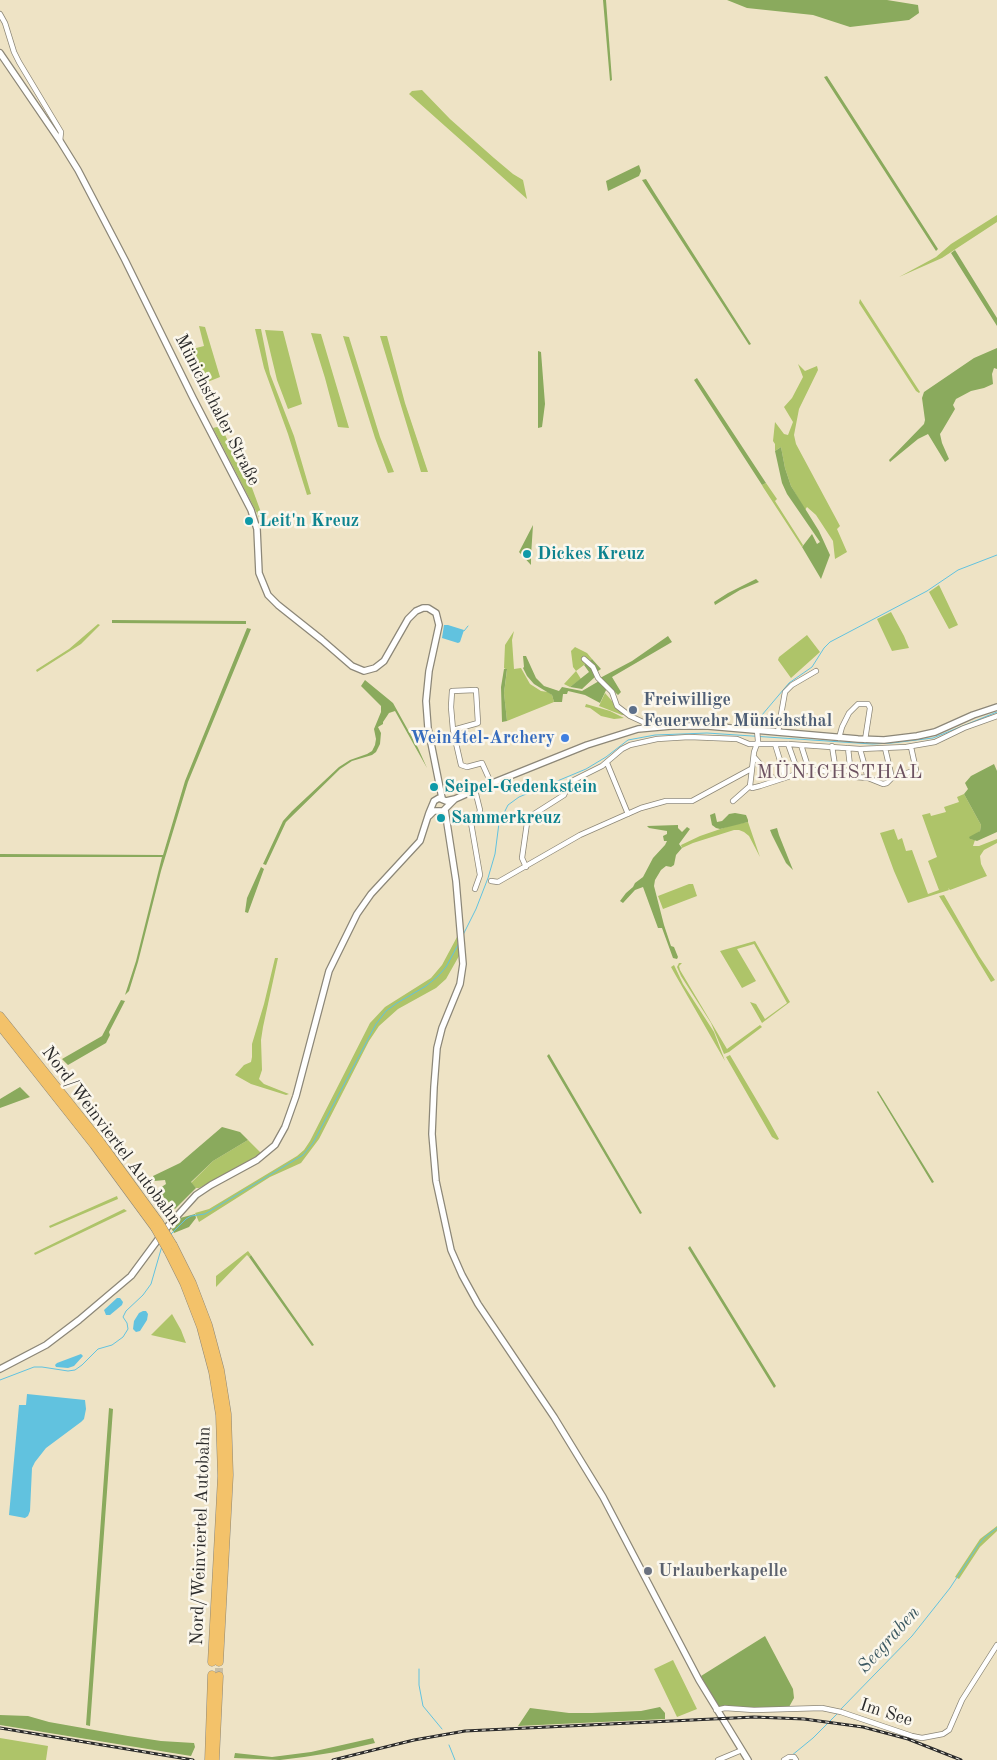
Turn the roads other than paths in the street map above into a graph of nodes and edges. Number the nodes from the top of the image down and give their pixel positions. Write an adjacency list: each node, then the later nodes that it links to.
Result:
1 (0, 14): 3 (street)
2 (0, 53): 3 (street, Münichsthaler Straße)
3 (60, 141): 39 (street, Münichsthaler Straße)
4 (584, 659): 8 (street)
5 (816, 671): 11 (street)
6 (997, 707): 14 (street)
7 (997, 716): 14 (street)
8 (647, 728): 10 (street); 35 (street)
9 (453, 730): 9 (street); 35 (street)
10 (753, 731): 11 (street); 15 (street)
11 (778, 732): 12 (street)
12 (839, 738): 13 (street); 13 (street)
13 (865, 740): 14 (street)
14 (918, 741): 20 (street)
15 (757, 742): 16 (street); 24 (street); 25 (street)
16 (775, 744): 17 (street); 31 (street)
17 (788, 744): 18 (street); 29 (street)
18 (801, 745): 19 (street); 27 (street)
19 (832, 746): 21 (street); 30 (street)
20 (911, 747): 22 (street); 33 (street)
21 (848, 748): 23 (street); 28 (street)
22 (885, 748): 23 (street); 33 (street)
23 (860, 749): 32 (street)
24 (754, 758): 26 (street); 34 (street)
25 (607, 762): 41 (street); 44 (street)
26 (751, 768): 36 (street); 41 (street)
27 (809, 770): 29 (street); 30 (street)
28 (851, 770): 30 (street); 32 (street)
29 (798, 772): 31 (street)
30 (836, 772)
31 (785, 777): 34 (street)
32 (868, 778): 33 (street)
33 (892, 778)
34 (775, 781): 36 (street)
35 (491, 783): 37 (street)
36 (750, 786): 38 (street)
37 (475, 790): 39 (street); 46 (street)
38 (733, 801)
39 (441, 803): 40 (street); 40 (street); 42 (street, Münichsthaler Straße); 43 (street)
40 (438, 811): 42 (street); 43 (street)
41 (628, 814): 44 (street)
42 (427, 820): 50 (street, Münichsthaler Straße)
43 (446, 821): 53 (street)
44 (526, 867): 45 (street)
45 (491, 881)
46 (475, 890)
47 (0, 1016): 49 (highway, Nord/Weinviertel Autobahn)
48 (0, 1026): 49 (highway, Nord/Weinviertel Autobahn)
49 (157, 1225): 52 (highway, Nord/Weinviertel Autobahn, bridge)
50 (0, 1369)
51 (997, 1645): 53 (street, Im See)
52 (216, 1662)
53 (716, 1710): 54 (street)
54 (742, 1750): 57 (street); 58 (street)
55 (209, 1760): 56 (highway)
56 (215, 1760)
57 (718, 1760)
58 (748, 1760)

